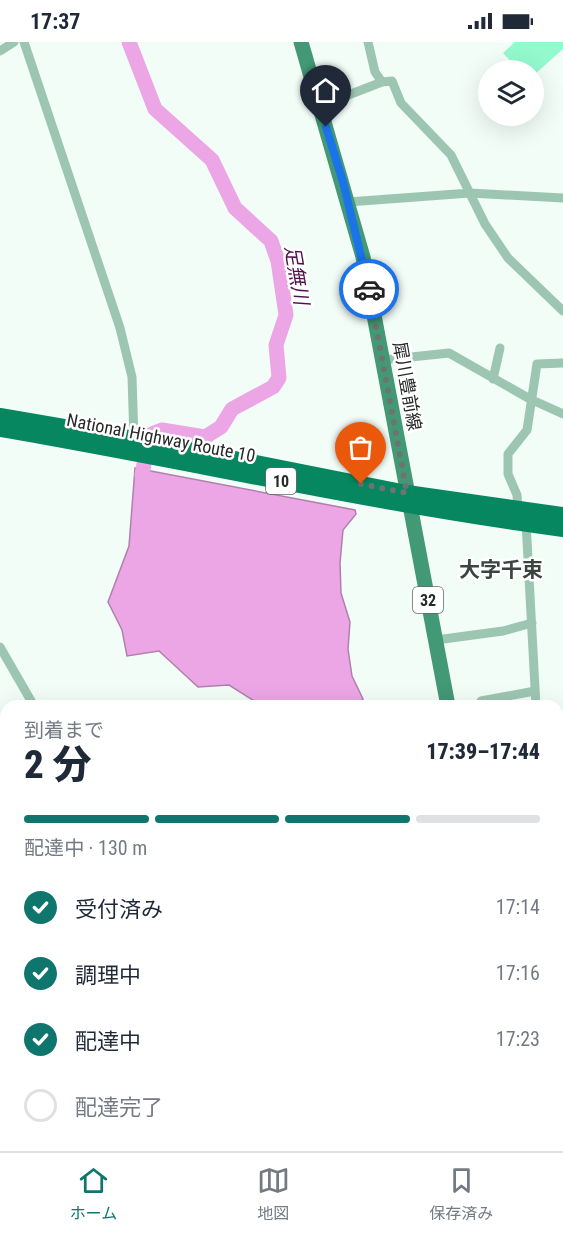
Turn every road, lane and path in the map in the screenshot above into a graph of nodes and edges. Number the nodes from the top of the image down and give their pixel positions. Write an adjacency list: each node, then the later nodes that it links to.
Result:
1 (14, 42): 5 (street)
2 (24, 42): 20 (street)
3 (301, 42): 7 (main road, 犀川豊前線 / 32)
4 (368, 42): 6 (street)
5 (0, 51)
6 (382, 82): 7 (street); 8 (street)
7 (320, 106): 10 (main road, 犀川豊前線 / 32)
8 (470, 193): 9 (street); 10 (street); 11 (street)
9 (563, 198)
10 (348, 202): 13 (main road, 犀川豊前線 / 32)
11 (563, 311)
12 (500, 348): 15 (street)
13 (383, 360): 15 (street); 21 (main road, 犀川豊前線 / 32)
14 (563, 363): 16 (street)
15 (492, 378): 16 (street)
16 (530, 399): 17 (street); 22 (street)
17 (563, 414)
18 (0, 416): 20 (highway, National Highway Route 10 / 10)
19 (0, 429): 21 (highway, National Highway Route 10 / 10)
20 (134, 439): 21 (highway, National Highway Route 10 / 10)
21 (409, 500): 22 (highway, National Highway Route 10 / 10); 24 (highway, National Highway Route 10 / 10); 27 (main road, 犀川豊前線 / 32)
22 (517, 509): 23 (highway, National Highway Route 10 / 10); 24 (street)
23 (563, 515)
24 (528, 525): 25 (highway, National Highway Route 10 / 10); 26 (street)
25 (563, 529)
26 (532, 623): 27 (street); 29 (street)
27 (436, 639): 31 (main road, 犀川豊前線 / 32)
28 (0, 646): 30 (street)
29 (535, 691): 32 (street); 33 (street)
30 (31, 700)
31 (447, 700)
32 (487, 700)
33 (536, 700)

